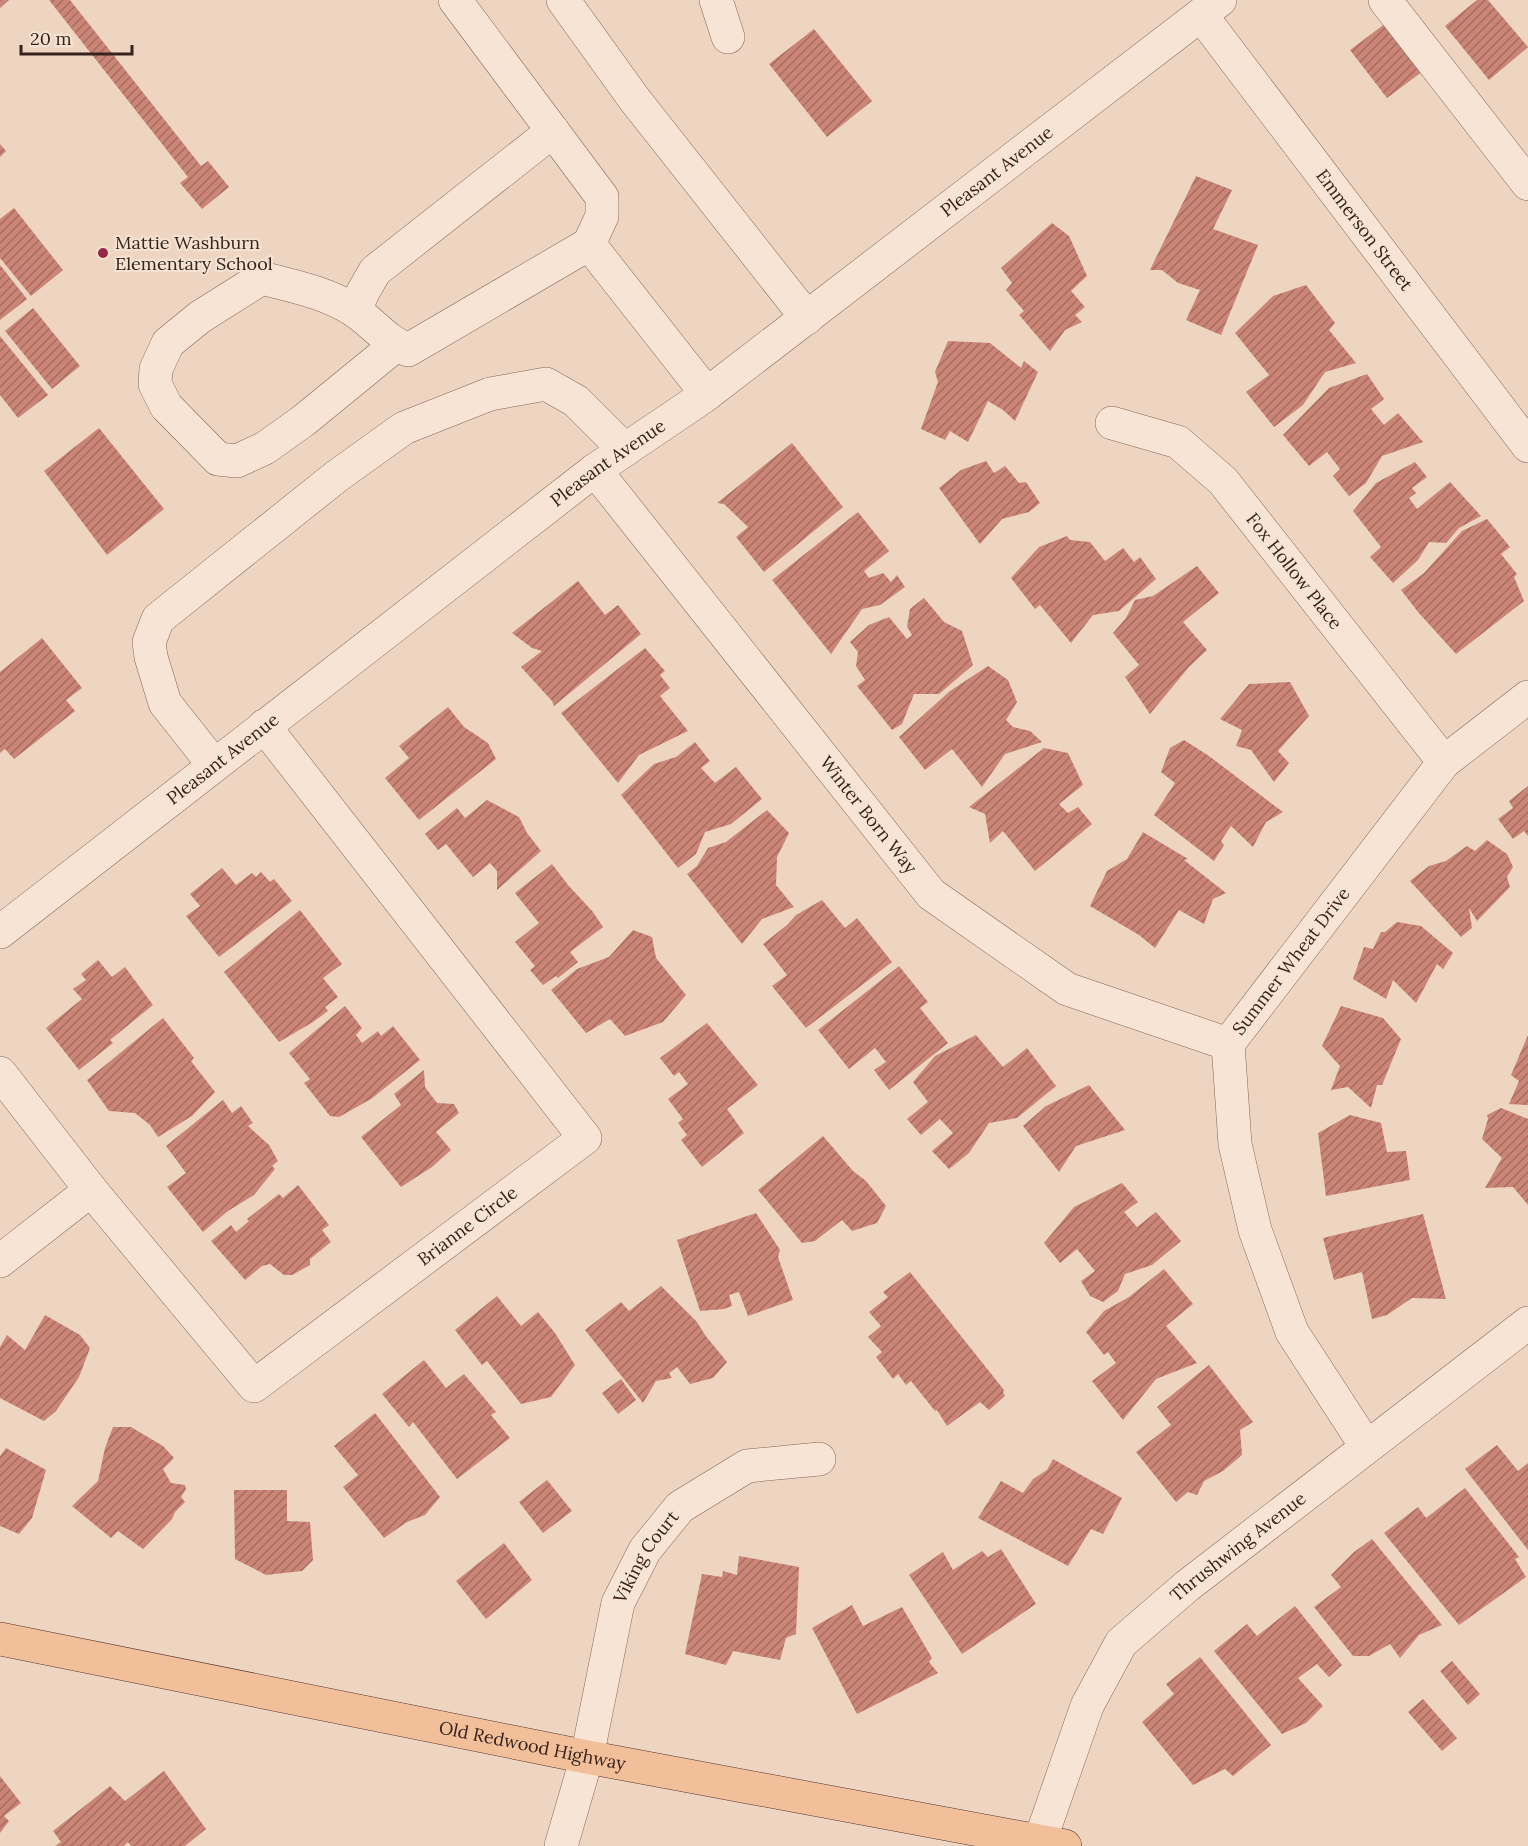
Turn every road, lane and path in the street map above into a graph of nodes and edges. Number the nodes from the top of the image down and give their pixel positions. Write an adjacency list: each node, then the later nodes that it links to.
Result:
1 (454, 0): 7 (street)
2 (563, 0): 11 (street)
3 (716, 0): 6 (street)
4 (1385, 0): 8 (street)
5 (1211, 8): 11 (street, Pleasant Avenue); 15 (street, Emmerson Street)
6 (728, 37)
7 (554, 131): 9 (street); 10 (street)
8 (1528, 184)
9 (589, 244): 12 (street); 13 (street)
10 (355, 311): 12 (street); 12 (street)
11 (807, 318): 13 (street, Pleasant Avenue)
12 (396, 345)
13 (707, 394): 16 (street, Pleasant Avenue)
14 (1112, 423): 20 (street, Fox Hollow Place)
15 (1528, 446)
16 (625, 450): 17 (street, Pleasant Avenue); 21 (street)
17 (595, 470): 19 (street, Pleasant Avenue); 23 (street, Winter Born Way)
18 (1528, 697): 20 (street, Summer Wheat Drive)
19 (264, 726): 21 (street, Pleasant Avenue); 25 (street, Brianne Circle)
20 (1444, 762): 23 (street, Summer Wheat Drive)
21 (214, 765): 22 (street, Pleasant Avenue)
22 (0, 932)
23 (1228, 1044): 28 (street, Summer Wheat Drive)
24 (0, 1073): 25 (street, Brianne Circle)
25 (91, 1190): 26 (street)
26 (0, 1261)
27 (1528, 1323): 28 (street, Thrushwing Avenue)
28 (1366, 1446): 32 (street, Thrushwing Avenue)
29 (819, 1459): 31 (street, Viking Court)
30 (0, 1639): 31 (main road, Old Redwood Highway)
31 (587, 1757): 32 (main road, Old Redwood Highway); 33 (street, Viking Court)
32 (1053, 1844)
33 (561, 1846)

